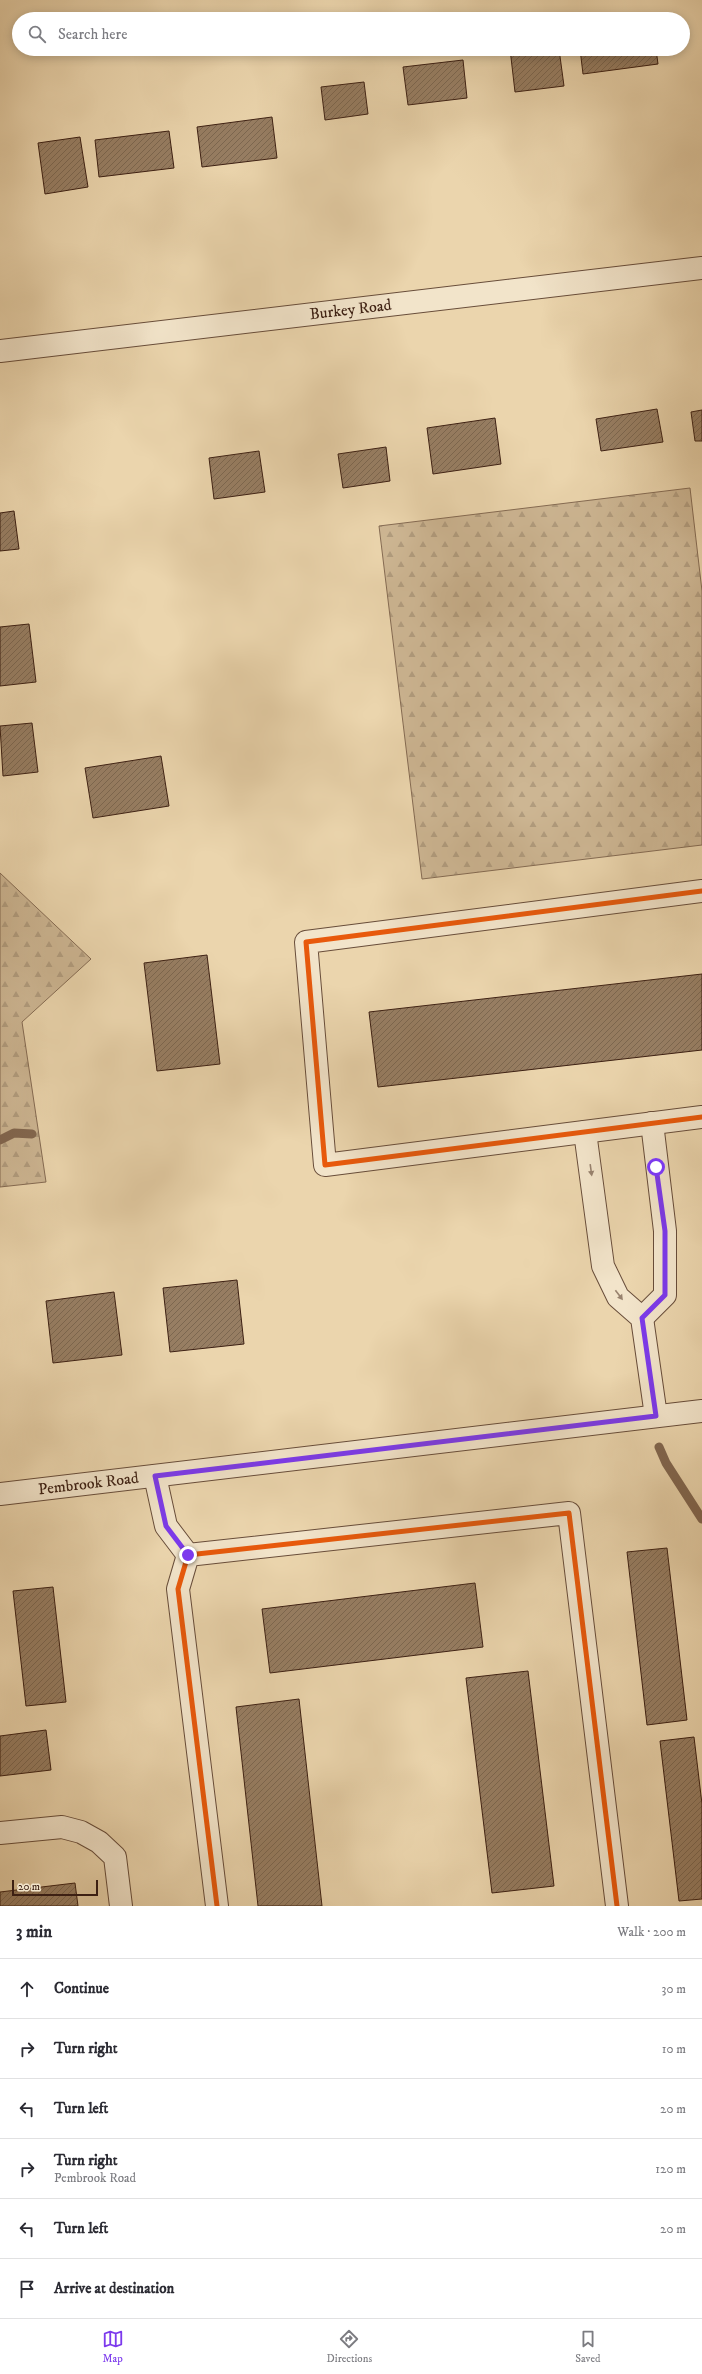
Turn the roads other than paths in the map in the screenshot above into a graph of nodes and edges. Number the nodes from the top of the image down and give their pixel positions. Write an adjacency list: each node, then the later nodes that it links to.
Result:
1 (702, 268): 2 (street, Burkey Road)
2 (0, 351)
3 (702, 891): 6 (street)
4 (702, 1117): 5 (street)
5 (652, 1123): 6 (street); 7 (street)
6 (586, 1132): 7 (street, one-way to 7)
7 (642, 1318): 9 (street)
8 (702, 1411): 9 (street, Pembrook Road)
9 (656, 1416): 10 (street, Pembrook Road)
10 (155, 1476): 11 (street, Pembrook Road); 12 (street)
11 (0, 1494)
12 (188, 1555): 15 (street); 16 (street)
13 (0, 1833): 14 (street)
14 (121, 1906)
15 (217, 1906)
16 (617, 1906)

